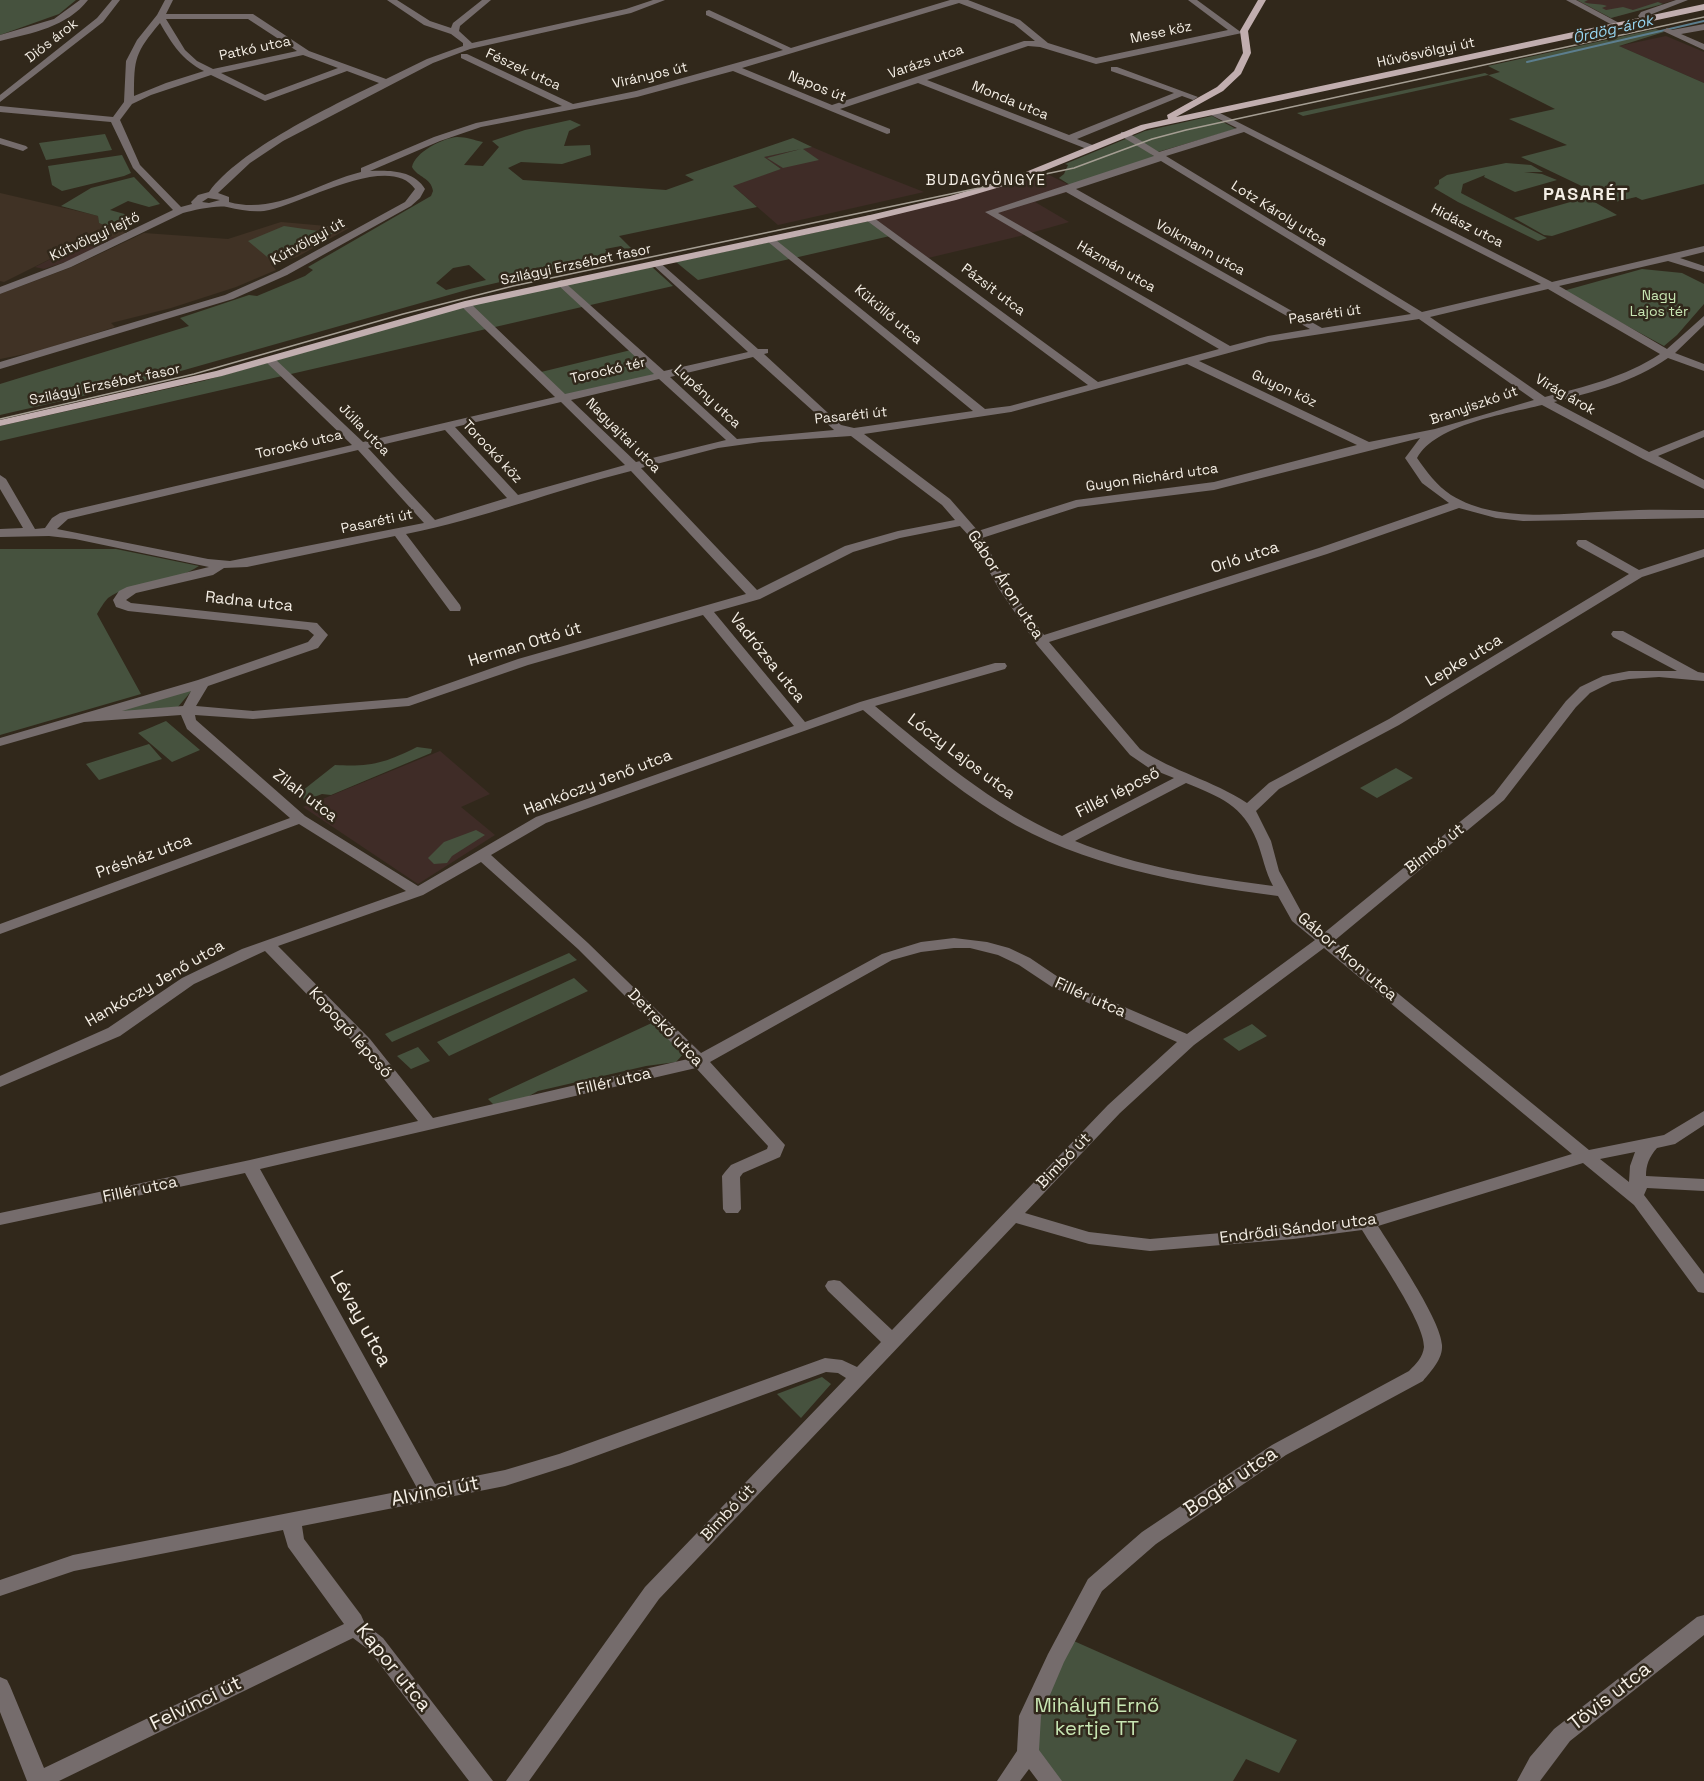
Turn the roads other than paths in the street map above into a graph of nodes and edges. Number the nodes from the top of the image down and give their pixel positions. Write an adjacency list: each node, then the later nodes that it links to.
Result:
1 (84, 0): 19 (street)
2 (116, 0): 41 (street, Diós árok)
3 (169, 0): 17 (street)
4 (391, 0): 25 (street)
5 (488, 0): 25 (street)
6 (663, 0): 7 (street); 32 (street)
7 (670, 0)
8 (959, 0): 28 (street); 30 (street, Virányos út)
9 (1192, 0): 20 (street)
10 (1262, 0): 21 (main road)
11 (1570, 0): 22 (street)
12 (1684, 0): 13 (street)
13 (1668, 5): 15 (street); 18 (street)
14 (1704, 7): 15 (main road, Hűvösvölgyi út)
15 (1682, 12): 18 (main road, Hűvösvölgyi út)
16 (709, 13): 30 (street)
17 (159, 17): 31 (street); 36 (street); 42 (street)
18 (1646, 19): 22 (main road, Hűvösvölgyi út)
19 (50, 23): 24 (street); 27 (street)
20 (1223, 23): 21 (street); 26 (street)
21 (1249, 23): 26 (main road)
22 (1619, 25): 46 (main road, Hűvösvölgyi út)
23 (1704, 27): 29 (street)
24 (0, 29)
25 (454, 32): 32 (street)
26 (1239, 34): 28 (street, Mese köz); 48 (main road)
27 (0, 38)
28 (1030, 39): 37 (street, Varázs utca)
29 (1704, 47)
30 (791, 51): 34 (street, Virányos út)
31 (304, 52): 33 (street, Patkó utca); 36 (street, Patkó utca)
32 (465, 52): 38 (street); 43 (street, Fészek utca)
33 (346, 68): 36 (street); 38 (street, Patkó utca)
34 (736, 69): 43 (street, Virányos út); 44 (street, Napos út)
35 (1114, 69): 39 (street)
36 (211, 73): 42 (street, Patkó utca)
37 (917, 79): 44 (street, Varázs utca); 52 (street, Monda utca)
38 (386, 82): 61 (street)
39 (1182, 93): 40 (street); 52 (street)
40 (1193, 97)
41 (0, 99)
42 (129, 102): 47 (street)
43 (572, 107): 56 (street, Virányos út)
44 (833, 108): 50 (street, Napos út)
45 (0, 109): 47 (street)
46 (1214, 113): 48 (main road, Hűvösvölgyi út); 49 (street, Hidász utca)
47 (116, 120): 64 (street)
48 (1154, 125): 51 (main road, Szilágyi Erzsébet fasor)
49 (1245, 129): 57 (street); 73 (street, Hidász utca)
50 (887, 131)
51 (1124, 134): 55 (main road, Szilágyi Erzsébet fasor); 57 (street, Lotz Károly utca)
52 (1068, 139): 55 (street, Monda utca)
53 (0, 141): 54 (street)
54 (23, 148)
55 (1092, 148): 65 (main road, Szilágyi Erzsébet fasor)
56 (403, 154): 58 (street); 59 (street, Virányos út)
57 (1160, 156): 60 (street); 77 (street, Lotz Károly utca)
58 (403, 176): 59 (street); 85 (street, Kútvölgyi út)
59 (347, 177): 62 (street)
60 (1069, 189): 79 (street, Volkmann utca); 81 (street, Házmán utca)
61 (212, 195): 62 (street); 63 (street)
62 (222, 204): 63 (street)
63 (199, 205): 64 (street, Kútvölgyi lejtő)
64 (179, 212): 74 (street, Kútvölgyi lejtő)
65 (870, 218): 66 (main road, Szilágyi Erzsébet fasor); 88 (street, Pázsit utca)
66 (771, 239): 69 (main road, Szilágyi Erzsébet fasor); 91 (street, Küküllő utca)
67 (1704, 249): 68 (street, Pasaréti út)
68 (1667, 257): 71 (street); 73 (street, Pasaréti út)
69 (669, 261): 70 (main road, Szilágyi Erzsébet fasor); 75 (street, Gábor Áron utca)
70 (657, 263): 72 (main road, Szilágyi Erzsébet fasor); 75 (street, Gábor Áron utca)
71 (1704, 269)
72 (562, 283): 76 (main road, Szilágyi Erzsébet fasor); 87 (street, Torockó tér)
73 (1551, 286): 77 (street, Pasaréti út); 82 (street, Hidász utca)
74 (0, 291)
75 (707, 301): 80 (street, Gábor Áron utca)
76 (465, 304): 83 (main road, Szilágyi Erzsébet fasor); 89 (street, Nagyajtai utca)
77 (1420, 316): 79 (street, Pasaréti út); 90 (street, Virág árok)
78 (1704, 319): 82 (street, Branyiszkó út)
79 (1319, 330): 81 (street, Pasaréti út)
80 (751, 342): 87 (street); 95 (street, Gábor Áron utca)
81 (1227, 349): 84 (street, Pasaréti út)
82 (1668, 354): 86 (street, Hidász utca); 90 (street, Branyiszkó út)
83 (270, 360): 92 (main road, Szilágyi Erzsébet fasor); 98 (street, Júlia utca)
84 (1187, 360): 88 (street, Pasaréti út); 99 (street, Guyon köz)
85 (0, 366)
86 (1704, 368)
87 (660, 375): 89 (street, Torockó tér); 97 (street, Lupény utca)
88 (1097, 386): 91 (street, Pasaréti út)
89 (562, 398): 93 (street, Torockó utca); 101 (street, Nagyajtai utca)
90 (1541, 400): 94 (street, Branyiszkó út); 100 (street, Virág árok)
91 (984, 414): 95 (street, Pasaréti út)
92 (0, 423)
93 (447, 425): 98 (street, Torockó utca); 104 (street, Torockó köz)
94 (1441, 431): 99 (street, Guyon Richárd utca); 105 (street, Branyiszkó út)
95 (853, 432): 97 (street, Pasaréti út); 107 (street, Gábor Áron utca)
96 (1704, 433): 100 (street)
97 (734, 442): 101 (street, Pasaréti út)
98 (360, 446): 108 (street, Júlia utca); 110 (street, Torockó utca)
99 (1368, 446): 113 (street, Guyon Richárd utca)
100 (1647, 457): 103 (street, Virág árok)
101 (633, 466): 104 (street, Pasaréti út); 118 (street, Nagyajtai utca)
102 (0, 479): 109 (street)
103 (1704, 485)
104 (515, 499): 108 (street, Pasaréti út)
105 (1458, 504): 106 (street, Branyiszkó út); 122 (street, Orló utca)
106 (1704, 514)
107 (963, 522): 113 (street, Gábor Áron utca); 118 (street, Herman Ottó út)
108 (433, 525): 112 (street, Pasaréti út)
109 (28, 532): 110 (street, Pasaréti út); 111 (street, Pasaréti út)
110 (49, 532): 116 (street, Pasaréti út)
111 (0, 533)
112 (399, 533): 116 (street, Pasaréti út); 119 (street)
113 (975, 536): 122 (street, Gábor Áron utca)
114 (1582, 543): 117 (street)
115 (1704, 553): 117 (street, Lepke utca)
116 (215, 564): 125 (street, Radna utca)
117 (1638, 574): 133 (street, Lepke utca)
118 (755, 596): 120 (street, Herman Ottó út)
119 (455, 608)
120 (706, 610): 128 (street, Herman Ottó út); 130 (street, Vadrózsa utca)
121 (1618, 634): 124 (street)
122 (1041, 640): 132 (street, Gábor Áron utca)
123 (1000, 666): 127 (street, Hankóczy Jenő utca)
124 (1702, 677): 140 (street, Bimbó út)
125 (203, 682): 126 (street, Radna utca); 128 (street)
126 (150, 698): 129 (street, Herman Ottó út)
127 (865, 705): 130 (street, Hankóczy Jenő utca); 135 (street, Lóczy Lajos utca)
128 (189, 710): 129 (street, Herman Ottó út); 134 (street, Zilah utca)
129 (81, 718): 131 (street, Herman Ottó út)
130 (802, 727): 136 (street, Hankóczy Jenő utca)
131 (0, 742)
132 (1188, 777): 133 (street, Gábor Áron utca); 135 (street, Fillér lépcső)
133 (1248, 810): 138 (street, Gábor Áron utca)
134 (300, 819): 137 (street, Zilah utca); 139 (street, Présház utca)
135 (1064, 841): 138 (street, Lóczy Lajos utca)
136 (481, 854): 137 (street, Hankóczy Jenő utca); 143 (street, Detrekő utca)
137 (418, 892): 141 (street, Hankóczy Jenő utca)
138 (1283, 892): 140 (street, Gábor Áron utca)
139 (0, 929)
140 (1324, 940): 142 (street, Bimbó út); 148 (street, Gábor Áron utca)
141 (267, 944): 144 (street, Hankóczy Jenő utca); 146 (street, Kopogó lépcső)
142 (1188, 1041): 143 (street, Fillér utca); 154 (street, Bimbó út)
143 (698, 1062): 146 (street, Fillér utca); 153 (street, Detrekő utca)
144 (0, 1082)
145 (1704, 1117): 147 (street, Endrődi Sándor utca)
146 (430, 1125): 149 (street, Fillér utca)
147 (1650, 1145): 148 (street, Endrődi Sándor utca); 150 (street)
148 (1585, 1156): 152 (street, Gábor Áron utca); 156 (street, Endrődi Sándor utca)
149 (250, 1166): 155 (street, Fillér utca); 161 (street, Lévay utca)
150 (1637, 1182): 151 (street); 152 (street)
151 (1704, 1185)
152 (1640, 1202): 158 (street, Gábor Áron utca)
153 (732, 1209)
154 (1012, 1215): 156 (street, Endrődi Sándor utca); 159 (street, Bimbó út)
155 (0, 1219)
156 (1367, 1223): 167 (street, Bogár utca)
157 (834, 1286): 159 (street)
158 (1704, 1287)
159 (891, 1341): 160 (street, Bimbó út)
160 (859, 1376): 161 (street, Alvinci út); 170 (street, Bimbó út)
161 (430, 1493): 162 (street, Alvinci út)
162 (291, 1522): 163 (street, Alvinci út); 165 (street, Kapor utca)
163 (0, 1588)
164 (1704, 1623): 173 (street, Tövis utca)
165 (354, 1628): 168 (street, Felvinci út); 169 (street, Kapor utca)
166 (0, 1686): 168 (street)
167 (1028, 1753): 171 (street); 172 (street)
168 (39, 1781)
169 (482, 1781)
170 (517, 1781)
171 (1008, 1781)
172 (1051, 1781)
173 (1528, 1781)

